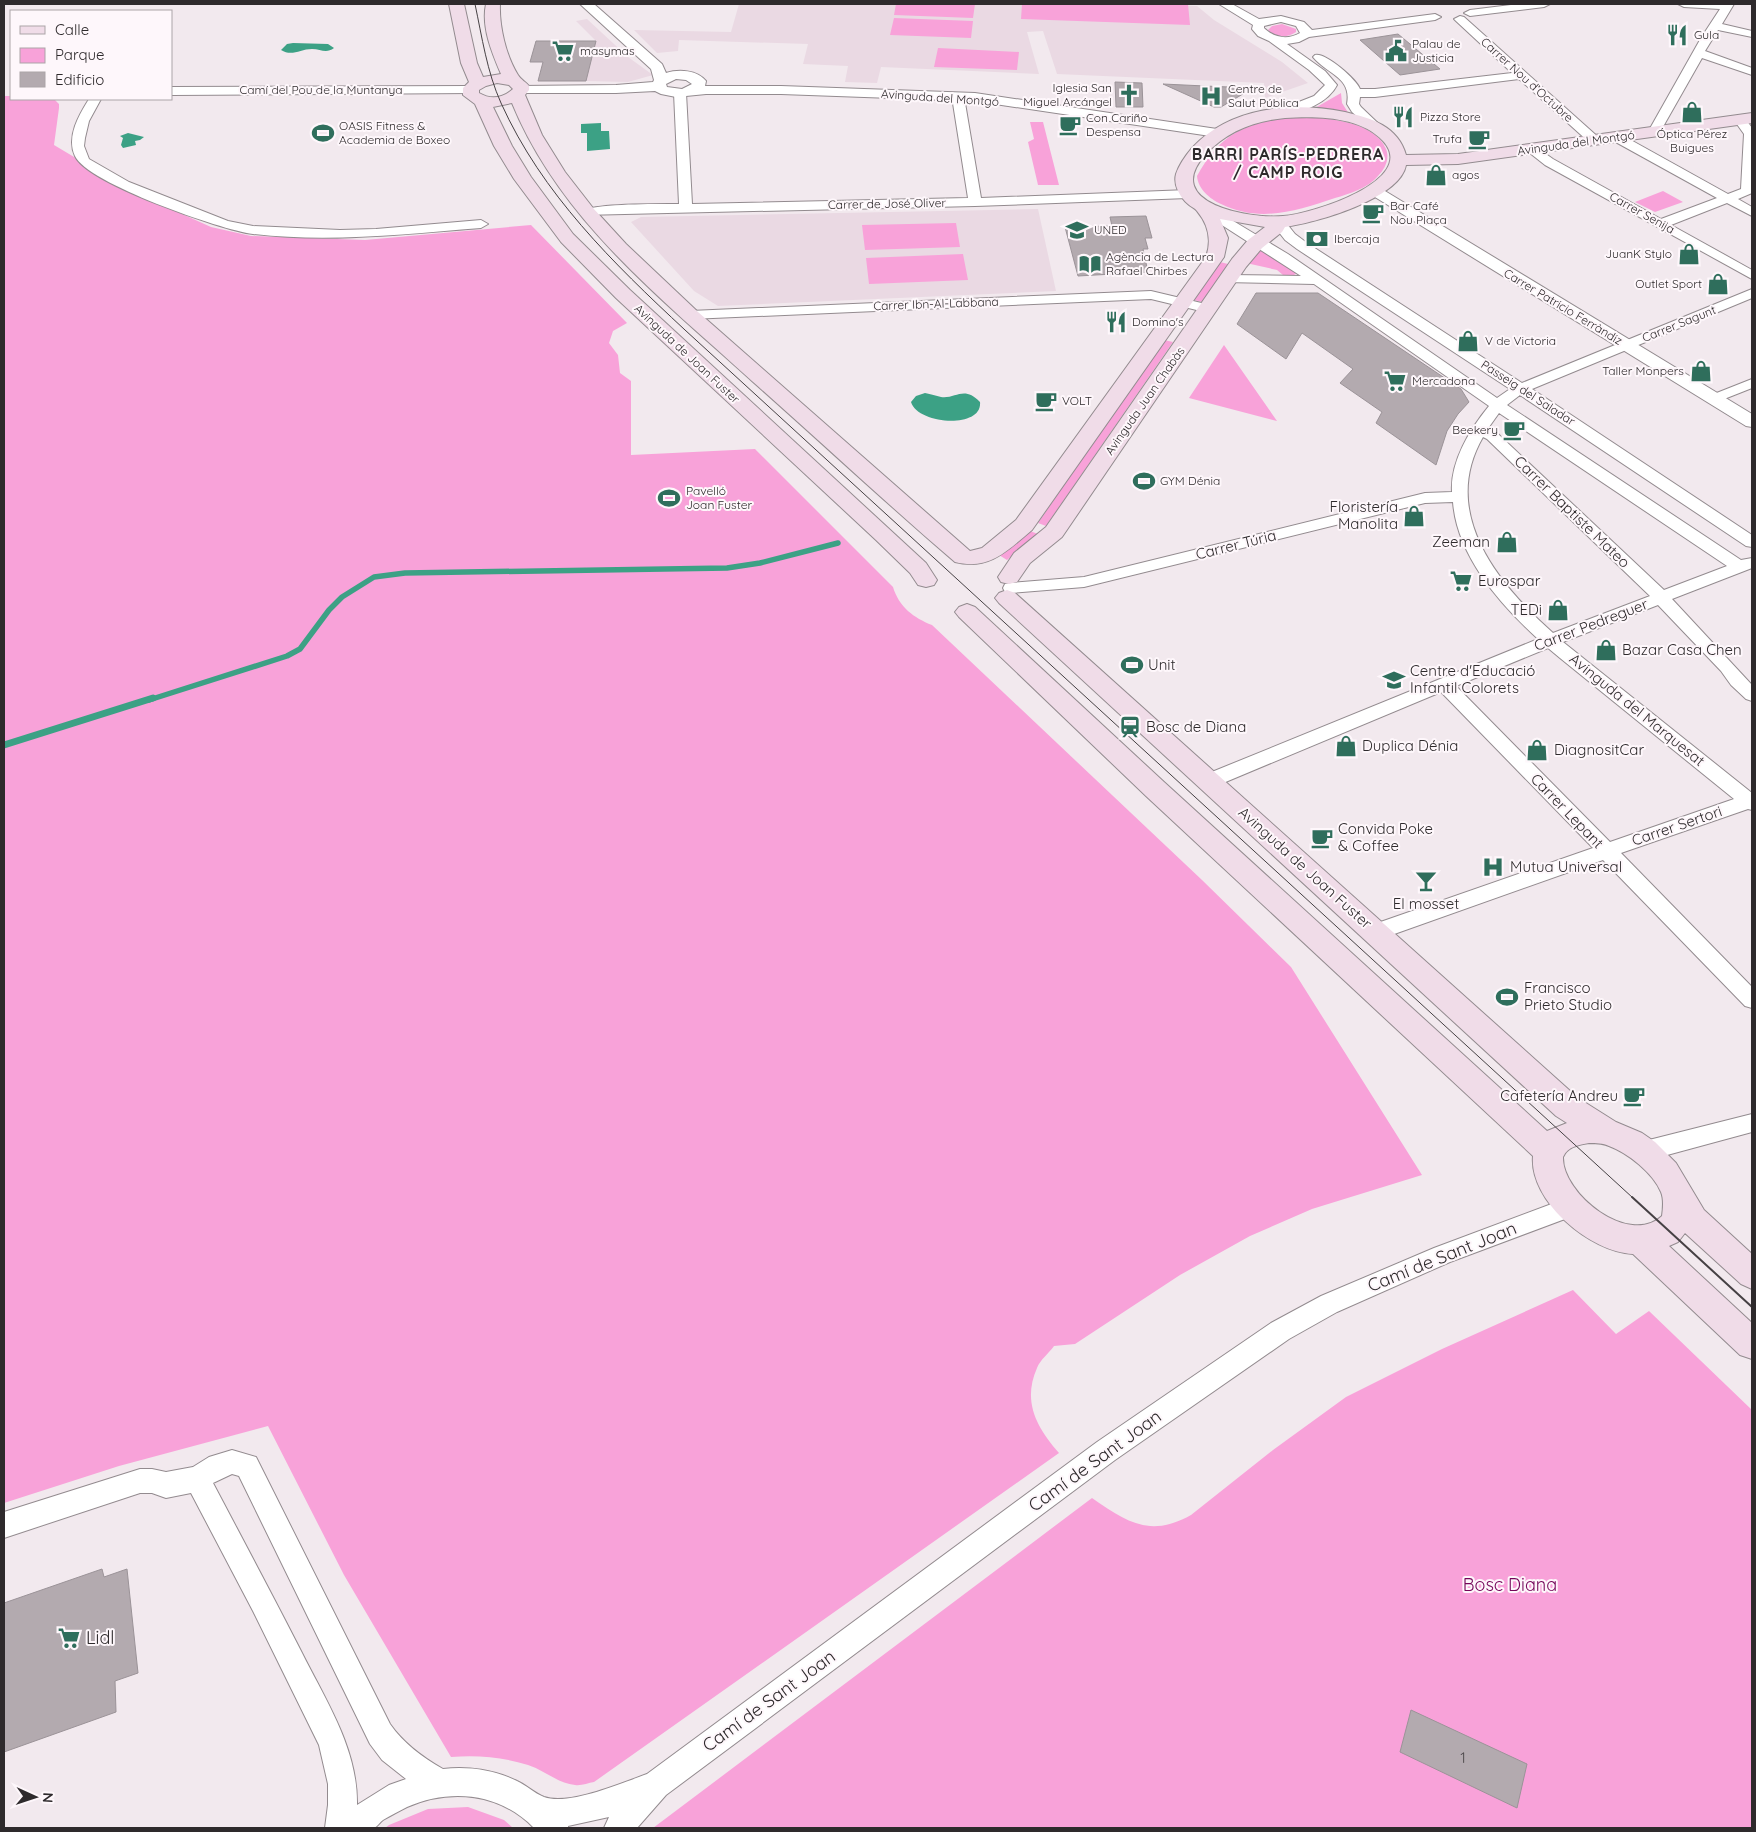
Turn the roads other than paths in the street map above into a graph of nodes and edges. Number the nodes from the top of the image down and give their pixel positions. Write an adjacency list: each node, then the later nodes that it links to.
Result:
1 (456, 4): 23 (main road, Avinguda de Joan Fuster)
2 (493, 4): 20 (main road)
3 (586, 4): 19 (street)
4 (1224, 4): 10 (street)
5 (1544, 4): 8 (street)
6 (1686, 4): 7 (street); 11 (street)
7 (1729, 4): 11 (street)
8 (1464, 12): 9 (street); 17 (street, Carrer Nou d’Octubre)
9 (1435, 17): 14 (street); 14 (street)
10 (1259, 24): 13 (street); 14 (street)
11 (1714, 26): 12 (street); 15 (street)
12 (1752, 34)
13 (1272, 38): 14 (street); 28 (street)
14 (1305, 38): 25 (street)
15 (1699, 53): 16 (street); 31 (street)
16 (1752, 72)
17 (1520, 75): 25 (street); 34 (street, Carrer Nou d’Octubre)
18 (689, 76): 19 (street, Avinguda del Montgó); 22 (street, Avinguda del Montgó); 24 (street)
19 (659, 78): 20 (street); 24 (street)
20 (517, 89): 23 (main road); 23 (main road); 43 (main road)
21 (172, 90): 23 (street, Camí del Pou de la Muntanya)
22 (782, 90): 24 (street, Avinguda del Montgó); 26 (street, Avinguda del Montgó)
23 (476, 91): 71 (main road, Avinguda de Joan Fuster)
24 (682, 93): 41 (street)
25 (1355, 93): 30 (street)
26 (958, 96): 32 (street, Avinguda del Montgó); 40 (street)
27 (95, 100): 46 (street)
28 (1285, 112): 30 (main road); 32 (main road)
29 (1746, 119): 31 (main road, Avinguda del Montgó); 39 (street)
30 (1377, 128): 36 (main road)
31 (1654, 132): 33 (main road, Avinguda del Montgó)
32 (1217, 133): 38 (main road)
33 (1616, 137): 34 (main road, Avinguda del Montgó); 39 (street)
34 (1594, 140): 35 (main road, Avinguda del Montgó)
35 (1532, 150): 36 (main road, Avinguda del Montgó); 47 (street, Carrer Senija)
36 (1399, 159): 37 (main road)
37 (1375, 191): 45 (main road); 58 (street, Carrer Patricio Ferràndiz)
38 (1188, 194): 40 (street, Carrer de José Oliver); 42 (main road)
39 (1729, 199): 44 (street); 47 (street)
40 (975, 202): 41 (street, Carrer de José Oliver)
41 (686, 208): 43 (street, Carrer de José Oliver)
42 (1205, 208): 45 (main road); 48 (street, Passeig del Saladar); 55 (main road, Avinguda Juan Chabàs)
43 (587, 212): 57 (main road)
44 (1752, 212)
45 (1278, 222): 48 (main road, Avinguda Juan Chabàs); 49 (street, Passeig del Saladar)
46 (481, 224)
47 (1661, 224): 51 (street, Carrer Senija)
48 (1258, 242): 50 (street, Passeig del Saladar); 52 (main road, Avinguda Juan Chabàs)
49 (1302, 246): 50 (street); 60 (street, Passeig del Saladar)
50 (1283, 257): 53 (street, Passeig del Saladar)
51 (1752, 275)
52 (1229, 279): 53 (street); 56 (main road, Avinguda Juan Chabàs)
53 (1316, 280): 62 (street, Passeig del Saladar)
54 (1752, 293): 58 (street, Carrer Sagunt)
55 (1182, 302): 56 (street, Carrer Ibn-Al-Labbana); 57 (street, Carrer Ibn-Al-Labbana); 67 (main road, Avinguda Juan Chabàs)
56 (1209, 309): 69 (main road, Avinguda Juan Chabàs)
57 (690, 315): 67 (main road)
58 (1626, 345): 60 (street, Carrer Sagunt); 61 (street, Carrer Patricio Ferràndiz)
59 (1752, 383): 61 (street)
60 (1522, 389): 62 (street, Avinguda del Marquesat); 66 (street, Passeig del Saladar)
61 (1714, 399): 63 (street, Carrer Patricio Ferràndiz)
62 (1498, 406): 64 (street, Avinguda del Marquesat); 68 (street, Passeig del Saladar)
63 (1752, 422)
64 (1480, 428): 65 (street, Avinguda del Marquesat); 70 (street, Carrer Baptiste Mateo)
65 (1460, 497): 69 (street, Carrer Túria); 72 (street, Avinguda del Marquesat)
66 (1752, 542)
67 (968, 557): 69 (main road, Avinguda de Joan Fuster); 71 (main road, Avinguda Juan Chabàs)
68 (1746, 565): 70 (street, Carrer Pedreguer)
69 (1009, 588): 71 (main road); 77 (main road, Avinguda de Joan Fuster)
70 (1662, 598): 72 (street, Carrer Pedreguer); 73 (street, Carrer Baptiste Mateo)
71 (944, 600): 84 (main road, Avinguda de Joan Fuster)
72 (1551, 640): 75 (street, Carrer Pedreguer); 78 (street, Avinguda del Marquesat)
73 (1727, 667): 74 (street); 76 (street, Carrer Baptiste Mateo)
74 (1752, 679)
75 (1445, 685): 77 (street, Carrer Pedreguer); 79 (street, Carrer Lepant)
76 (1752, 695)
77 (1209, 781): 80 (main road, Avinguda de Joan Fuster)
78 (1751, 801): 79 (street, Carrer Sertori)
79 (1605, 850): 80 (street, Carrer Sertori); 81 (street, Carrer Lepant)
80 (1376, 932): 83 (main road, Avinguda de Joan Fuster)
81 (1752, 1000)
82 (1752, 1123): 85 (street)
83 (1607, 1132): 84 (main road); 85 (main road)
84 (1549, 1152): 87 (main road)
85 (1645, 1152): 86 (main road)
86 (1677, 1191): 88 (main road); 89 (main road)
87 (1573, 1206): 88 (main road); 94 (street, Camí de Sant Joan)
88 (1640, 1240): 90 (main road)
89 (1752, 1274)
90 (1752, 1344)
91 (197, 1479): 92 (street); 93 (street); 96 (street)
92 (4, 1525)
93 (439, 1783): 95 (street); 97 (street)
94 (656, 1785): 95 (street, Camí de Sant Joan); 98 (street, Camí de Sant Joan)
95 (546, 1819)
96 (339, 1828)
97 (351, 1828)
98 (618, 1828)

